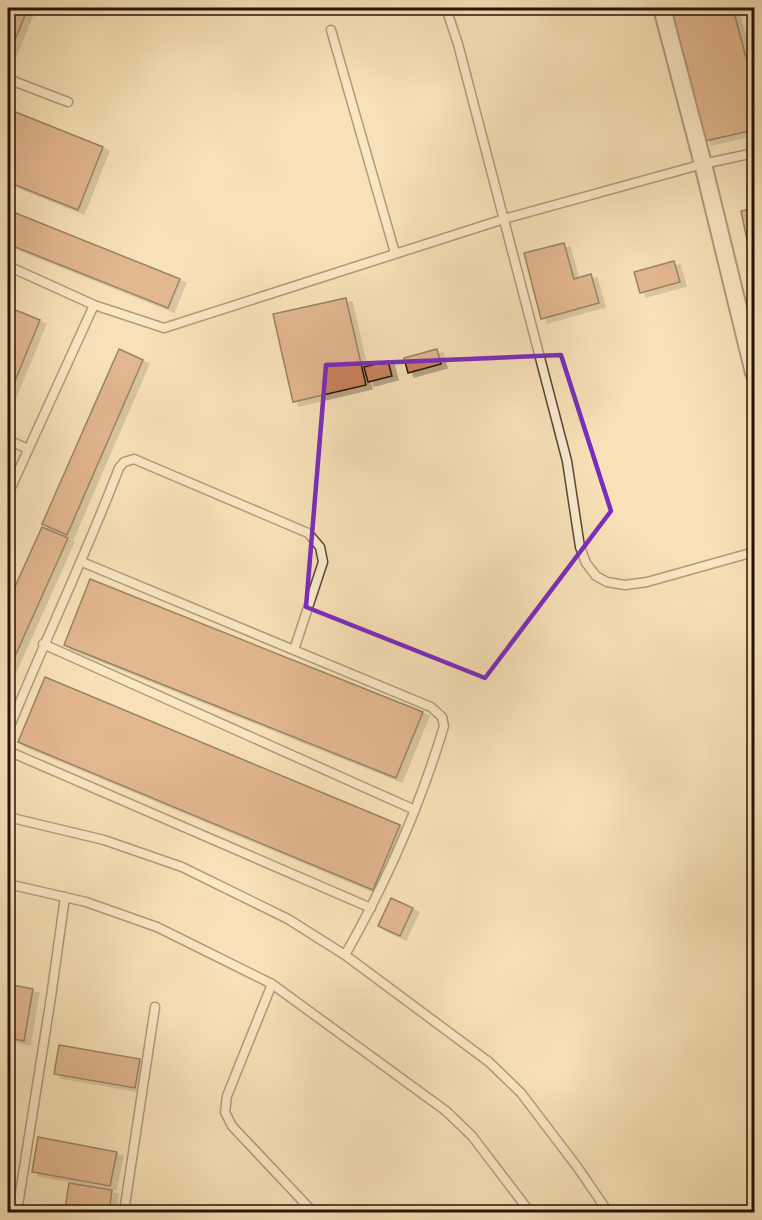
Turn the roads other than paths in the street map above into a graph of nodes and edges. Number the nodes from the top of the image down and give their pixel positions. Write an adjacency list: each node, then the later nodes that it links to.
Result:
1 (446, 8): 8 (lane)
2 (662, 8): 7 (street)
3 (331, 30): 9 (lane)
4 (8, 79): 5 (lane)
5 (68, 102)
6 (754, 153): 7 (lane)
7 (703, 164): 8 (lane); 12 (street)
8 (504, 219): 9 (lane); 16 (lane)
9 (395, 253): 11 (lane)
10 (8, 266): 11 (lane)
11 (94, 305): 14 (lane)
12 (754, 373)
13 (8, 440): 14 (lane)
14 (28, 449): 15 (lane)
15 (8, 494)
16 (754, 552)
17 (82, 562): 18 (lane); 19 (lane); 19 (lane)
18 (43, 644): 20 (lane); 22 (lane)
19 (294, 650): 22 (lane)
20 (8, 731)
21 (8, 751): 26 (lane)
22 (415, 810): 26 (lane)
23 (8, 818): 27 (lane)
24 (8, 884): 25 (lane)
25 (65, 897): 28 (lane); 30 (lane)
26 (371, 908): 27 (lane)
27 (345, 956): 34 (lane)
28 (272, 984): 32 (lane); 33 (lane)
29 (155, 1006): 31 (lane)
30 (17, 1212)
31 (124, 1212)
32 (313, 1212)
33 (530, 1212)
34 (609, 1212)

